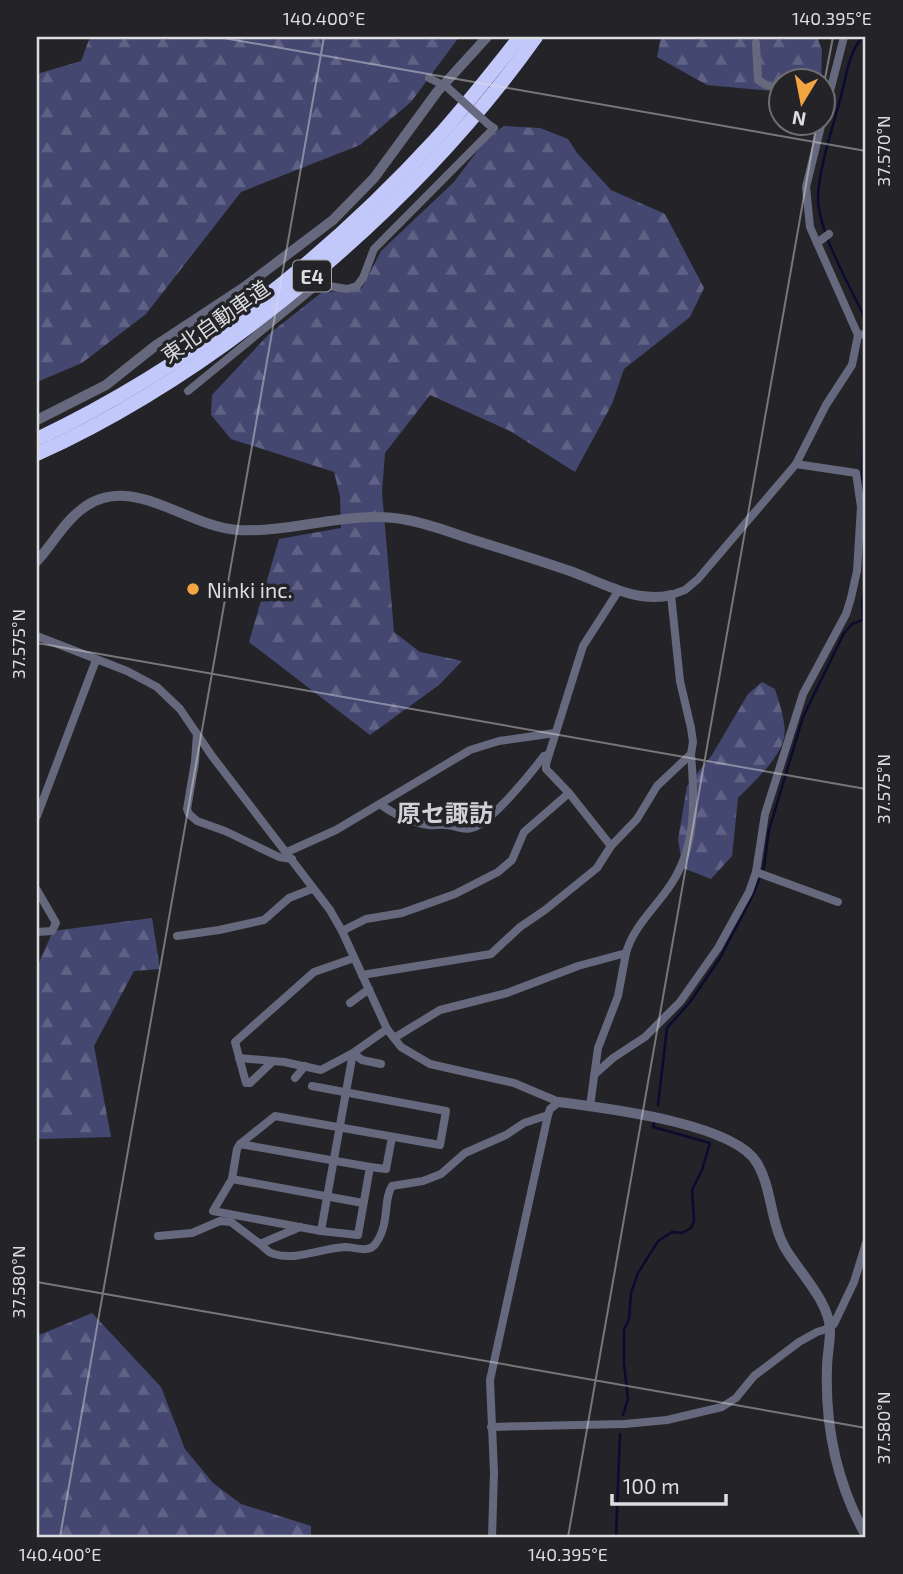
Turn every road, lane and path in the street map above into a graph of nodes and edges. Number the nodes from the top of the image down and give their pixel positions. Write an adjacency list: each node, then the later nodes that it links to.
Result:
1 (487, 37): 9 (street)
2 (520, 37): 14 (highway, 東北自動車道 / E4)
3 (536, 37): 15 (highway, 東北自動車道 / E4)
4 (844, 37): 6 (street)
5 (756, 43): 8 (street)
6 (835, 66)
7 (429, 78): 9 (street)
8 (766, 85)
9 (445, 86): 12 (street, bridge); 13 (street)
10 (819, 136): 11 (street)
11 (862, 334): 16 (street)
12 (188, 391)
13 (37, 420)
14 (37, 439)
15 (37, 454)
16 (796, 464): 17 (street); 20 (street)
17 (862, 486): 32 (street)
18 (37, 561): 19 (street)
19 (619, 590): 20 (street); 23 (street)
20 (671, 595): 25 (street)
21 (37, 636): 22 (street)
22 (96, 660): 24 (street); 29 (street)
23 (555, 733): 26 (street); 28 (street)
24 (197, 734): 31 (street); 31 (street)
25 (691, 754): 30 (street); 39 (street)
26 (548, 755): 27 (street); 28 (street)
27 (569, 793): 30 (street); 36 (street)
28 (380, 804): 31 (street)
29 (37, 816)
30 (611, 846): 41 (street)
31 (289, 855): 33 (street)
32 (760, 873): 35 (street); 51 (street)
33 (312, 889): 36 (street); 38 (street)
34 (37, 890): 37 (street)
35 (838, 902)
36 (342, 931): 40 (street)
37 (37, 932)
38 (177, 936)
39 (626, 953): 45 (street); 51 (street)
40 (355, 958): 41 (street); 47 (street)
41 (362, 975): 42 (street)
42 (369, 989): 43 (street); 44 (street)
43 (350, 1003)
44 (387, 1029): 45 (street); 46 (street)
45 (394, 1038): 55 (street)
46 (353, 1053): 49 (street); 50 (street); 54 (street)
47 (239, 1058): 48 (street); 48 (street)
48 (273, 1061): 50 (street)
49 (381, 1064)
50 (305, 1066): 52 (street)
51 (595, 1074): 56 (street)
52 (295, 1078)
53 (312, 1086): 54 (street)
54 (346, 1092): 58 (street); 59 (street)
55 (559, 1102): 56 (street); 57 (street)
56 (590, 1106): 71 (street)
57 (548, 1115): 70 (street); 72 (street)
58 (340, 1127): 59 (street); 60 (street); 61 (street)
59 (392, 1137): 62 (street)
60 (240, 1144): 61 (street); 63 (street)
61 (332, 1161): 62 (street); 64 (street)
62 (370, 1167): 65 (street)
63 (232, 1180): 64 (street); 66 (street)
64 (326, 1197): 65 (street); 67 (street)
65 (363, 1203): 67 (street)
66 (300, 1227): 67 (street); 70 (street)
67 (321, 1231)
68 (158, 1236): 70 (street)
69 (866, 1242): 71 (street)
70 (260, 1244)
71 (830, 1328): 72 (street); 73 (street)
72 (491, 1427): 74 (street)
73 (866, 1536)
74 (492, 1537)

